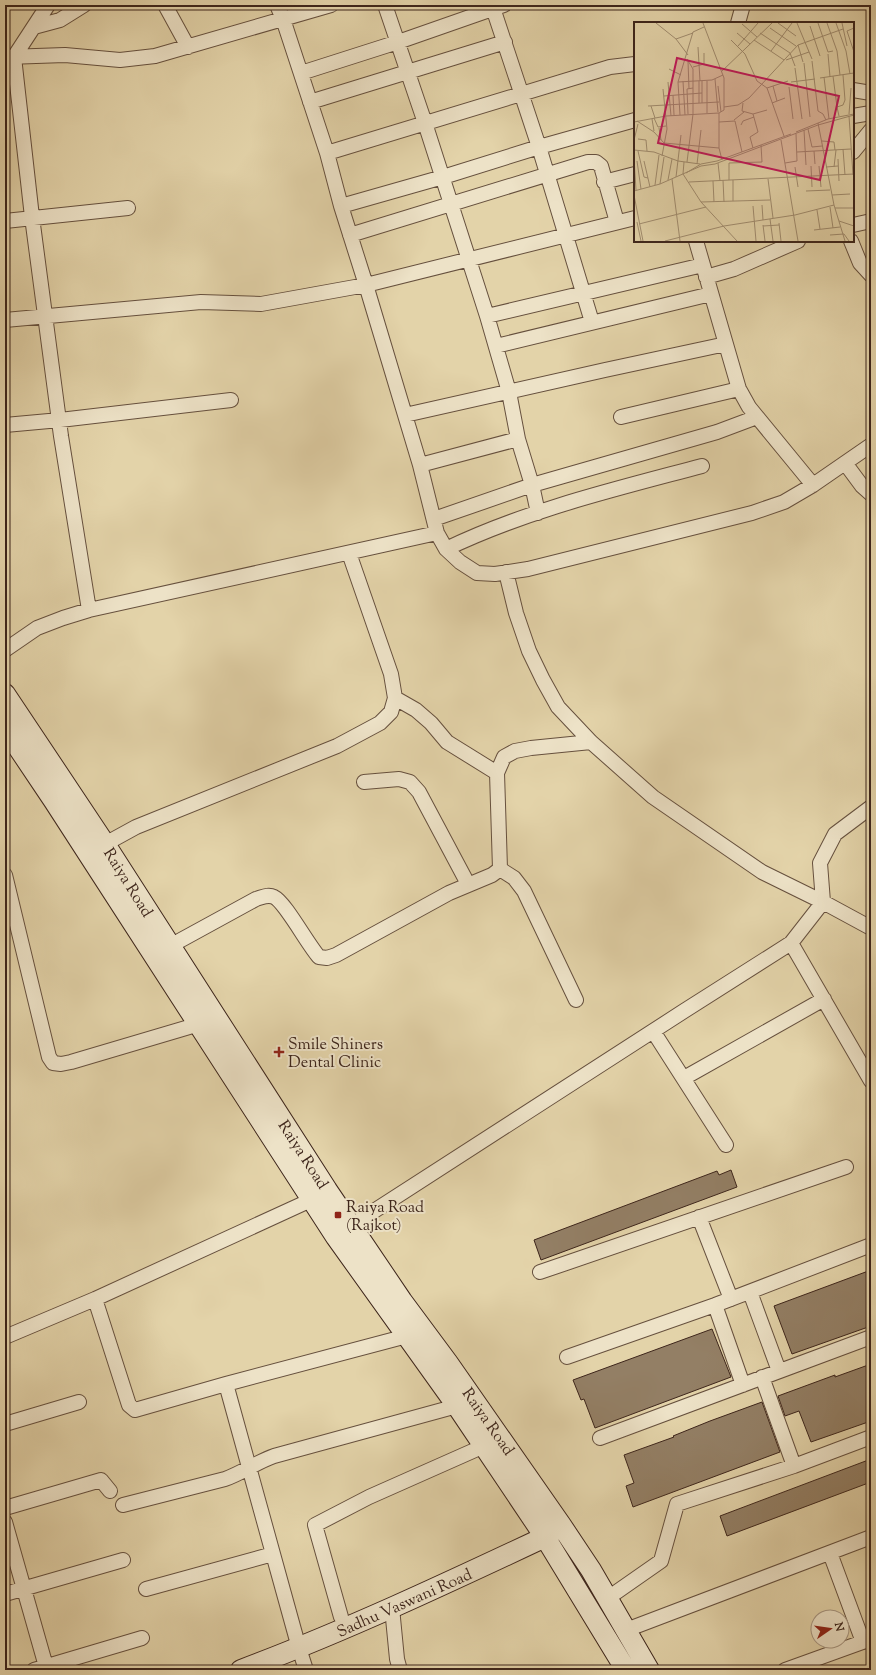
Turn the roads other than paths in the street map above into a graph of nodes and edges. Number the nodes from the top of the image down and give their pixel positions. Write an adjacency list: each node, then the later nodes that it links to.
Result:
1 (48, 5): 11 (street)
2 (84, 5): 11 (street)
3 (166, 5): 14 (street)
4 (277, 5): 9 (street)
5 (331, 5): 9 (street)
6 (385, 5): 12 (street)
7 (743, 5): 10 (street)
8 (496, 6): 12 (street); 13 (street)
9 (283, 19): 14 (street); 18 (street)
10 (738, 22)
11 (34, 27): 15 (street)
12 (398, 42): 17 (street); 18 (street)
13 (505, 42): 17 (street); 21 (street)
14 (188, 46): 15 (street)
15 (9, 57): 38 (street)
16 (634, 64): 21 (street)
17 (408, 72): 22 (street); 26 (street)
18 (300, 73): 22 (street)
19 (854, 90): 20 (street)
20 (871, 93)
21 (522, 94): 26 (street); 28 (street)
22 (310, 102): 30 (street)
23 (871, 112): 24 (street)
24 (854, 116)
25 (634, 120): 28 (street)
26 (425, 123): 30 (street); 33 (street)
27 (871, 130): 29 (street)
28 (539, 147): 32 (street); 33 (street)
29 (854, 151)
30 (327, 153): 36 (street)
31 (634, 174): 34 (street)
32 (547, 175): 34 (street); 35 (street); 45 (street)
33 (443, 177): 35 (street); 36 (street)
34 (604, 182): 42 (street)
35 (452, 204): 44 (street); 49 (street)
36 (340, 206): 44 (street)
37 (128, 208): 38 (street)
38 (32, 217): 40 (street); 56 (street)
39 (634, 218): 42 (street)
40 (5, 221)
41 (871, 221): 43 (street)
42 (617, 222): 45 (street)
43 (854, 225)
44 (350, 235): 52 (street)
45 (566, 236): 49 (street); 53 (street)
46 (696, 242): 50 (street)
47 (796, 242): 50 (street)
48 (851, 242): 51 (street)
49 (469, 259): 52 (street); 55 (street)
50 (704, 271): 53 (street); 54 (street)
51 (871, 275)
52 (366, 284): 56 (street); 64 (street)
53 (583, 294): 55 (street); 58 (street)
54 (711, 294): 58 (street); 59 (street)
55 (488, 316): 60 (street)
56 (46, 317): 57 (street); 67 (street)
57 (5, 320)
58 (592, 322): 60 (street)
59 (726, 344): 61 (street); 62 (street)
60 (496, 346): 62 (street)
61 (739, 390): 65 (street); 66 (street)
62 (509, 392): 64 (street); 69 (street)
63 (230, 400): 67 (street)
64 (405, 415): 72 (street)
65 (621, 417)
66 (757, 417): 74 (street); 75 (street)
67 (60, 420): 68 (street); 83 (street)
68 (5, 425)
69 (518, 439): 72 (street); 74 (street)
70 (871, 445): 71 (street)
71 (845, 463): 75 (street); 76 (street)
72 (420, 465): 78 (street)
73 (702, 466): 77 (street)
74 (532, 485): 77 (street); 78 (street)
75 (813, 485): 82 (street)
76 (871, 494)
77 (538, 513): 80 (street)
78 (434, 519): 79 (street)
79 (437, 533): 80 (street); 81 (street)
80 (446, 549): 82 (street)
81 (348, 553): 83 (street); 86 (street)
82 (506, 572): 88 (street)
83 (89, 610): 84 (street)
84 (5, 650)
85 (5, 694): 92 (street, Raiya Road)
86 (395, 698): 89 (street); 92 (street)
87 (5, 728): 102 (street, Raiya Road)
88 (591, 742): 89 (street); 96 (street)
89 (497, 773): 93 (street)
90 (364, 782): 95 (street)
91 (871, 807): 96 (street)
92 (105, 844): 99 (street, Raiya Road)
93 (500, 869): 95 (street); 101 (street)
94 (5, 875): 102 (street)
95 (468, 884): 99 (street)
96 (823, 902): 97 (street); 98 (street)
97 (871, 928)
98 (792, 943): 100 (street); 103 (street)
99 (170, 946): 102 (street, Raiya Road)
100 (824, 999): 104 (street); 105 (street)
101 (576, 1000)
102 (207, 1022): 108 (street, Raiya Road); 110 (street, Raiya Road)
103 (653, 1030): 104 (street); 110 (street)
104 (684, 1078): 106 (street)
105 (871, 1080)
106 (726, 1145)
107 (846, 1166): 109 (street)
108 (311, 1200): 110 (street, Raiya Road); 114 (street)
109 (699, 1217): 112 (street); 115 (street)
110 (343, 1231): 117 (street, Raiya Road); 137 (street, Raiya Road)
111 (871, 1245): 113 (street)
112 (540, 1272)
113 (750, 1292): 115 (street); 121 (street)
114 (95, 1299): 118 (street); 123 (street)
115 (731, 1299): 116 (street)
116 (715, 1305): 120 (street); 124 (street)
117 (407, 1336): 123 (street); 126 (street, Raiya Road)
118 (5, 1337)
119 (871, 1337): 121 (street)
120 (567, 1357)
121 (779, 1371): 122 (street)
122 (762, 1377): 124 (street); 131 (street)
123 (226, 1384): 132 (street)
124 (743, 1385): 129 (street)
125 (80, 1402): 127 (street)
126 (457, 1406): 130 (street, Raiya Road); 132 (street)
127 (5, 1424)
128 (871, 1437): 131 (street)
129 (600, 1438)
130 (484, 1446): 138 (street, Raiya Road); 148 (street)
131 (794, 1466): 146 (street)
132 (249, 1468): 134 (street); 141 (street)
133 (110, 1490): 135 (street)
134 (123, 1505)
135 (5, 1508)
136 (5, 1522): 143 (street)
137 (561, 1525): 138 (street, Sadhu Vaswani Road); 146 (street, Raiya Road)
138 (546, 1537): 147 (street, Sadhu Vaswani Road); 157 (street, Raiya Road)
139 (871, 1537): 140 (street)
140 (830, 1553): 149 (street); 151 (street)
141 (273, 1554): 144 (street); 152 (street)
142 (123, 1560): 143 (street)
143 (24, 1588): 145 (street); 153 (street)
144 (146, 1589)
145 (5, 1594)
146 (608, 1598): 149 (street, Raiya Road)
147 (392, 1608): 152 (street, Sadhu Vaswani Road); 156 (street)
148 (341, 1617)
149 (626, 1630): 158 (street, Raiya Road)
150 (142, 1638): 153 (street)
151 (867, 1640): 159 (street)
152 (299, 1648): 154 (street, Sadhu Vaswani Road); 155 (street)
153 (42, 1669)
154 (241, 1670)
155 (306, 1670)
156 (400, 1670)
157 (626, 1670)
158 (649, 1670)
159 (786, 1670)

